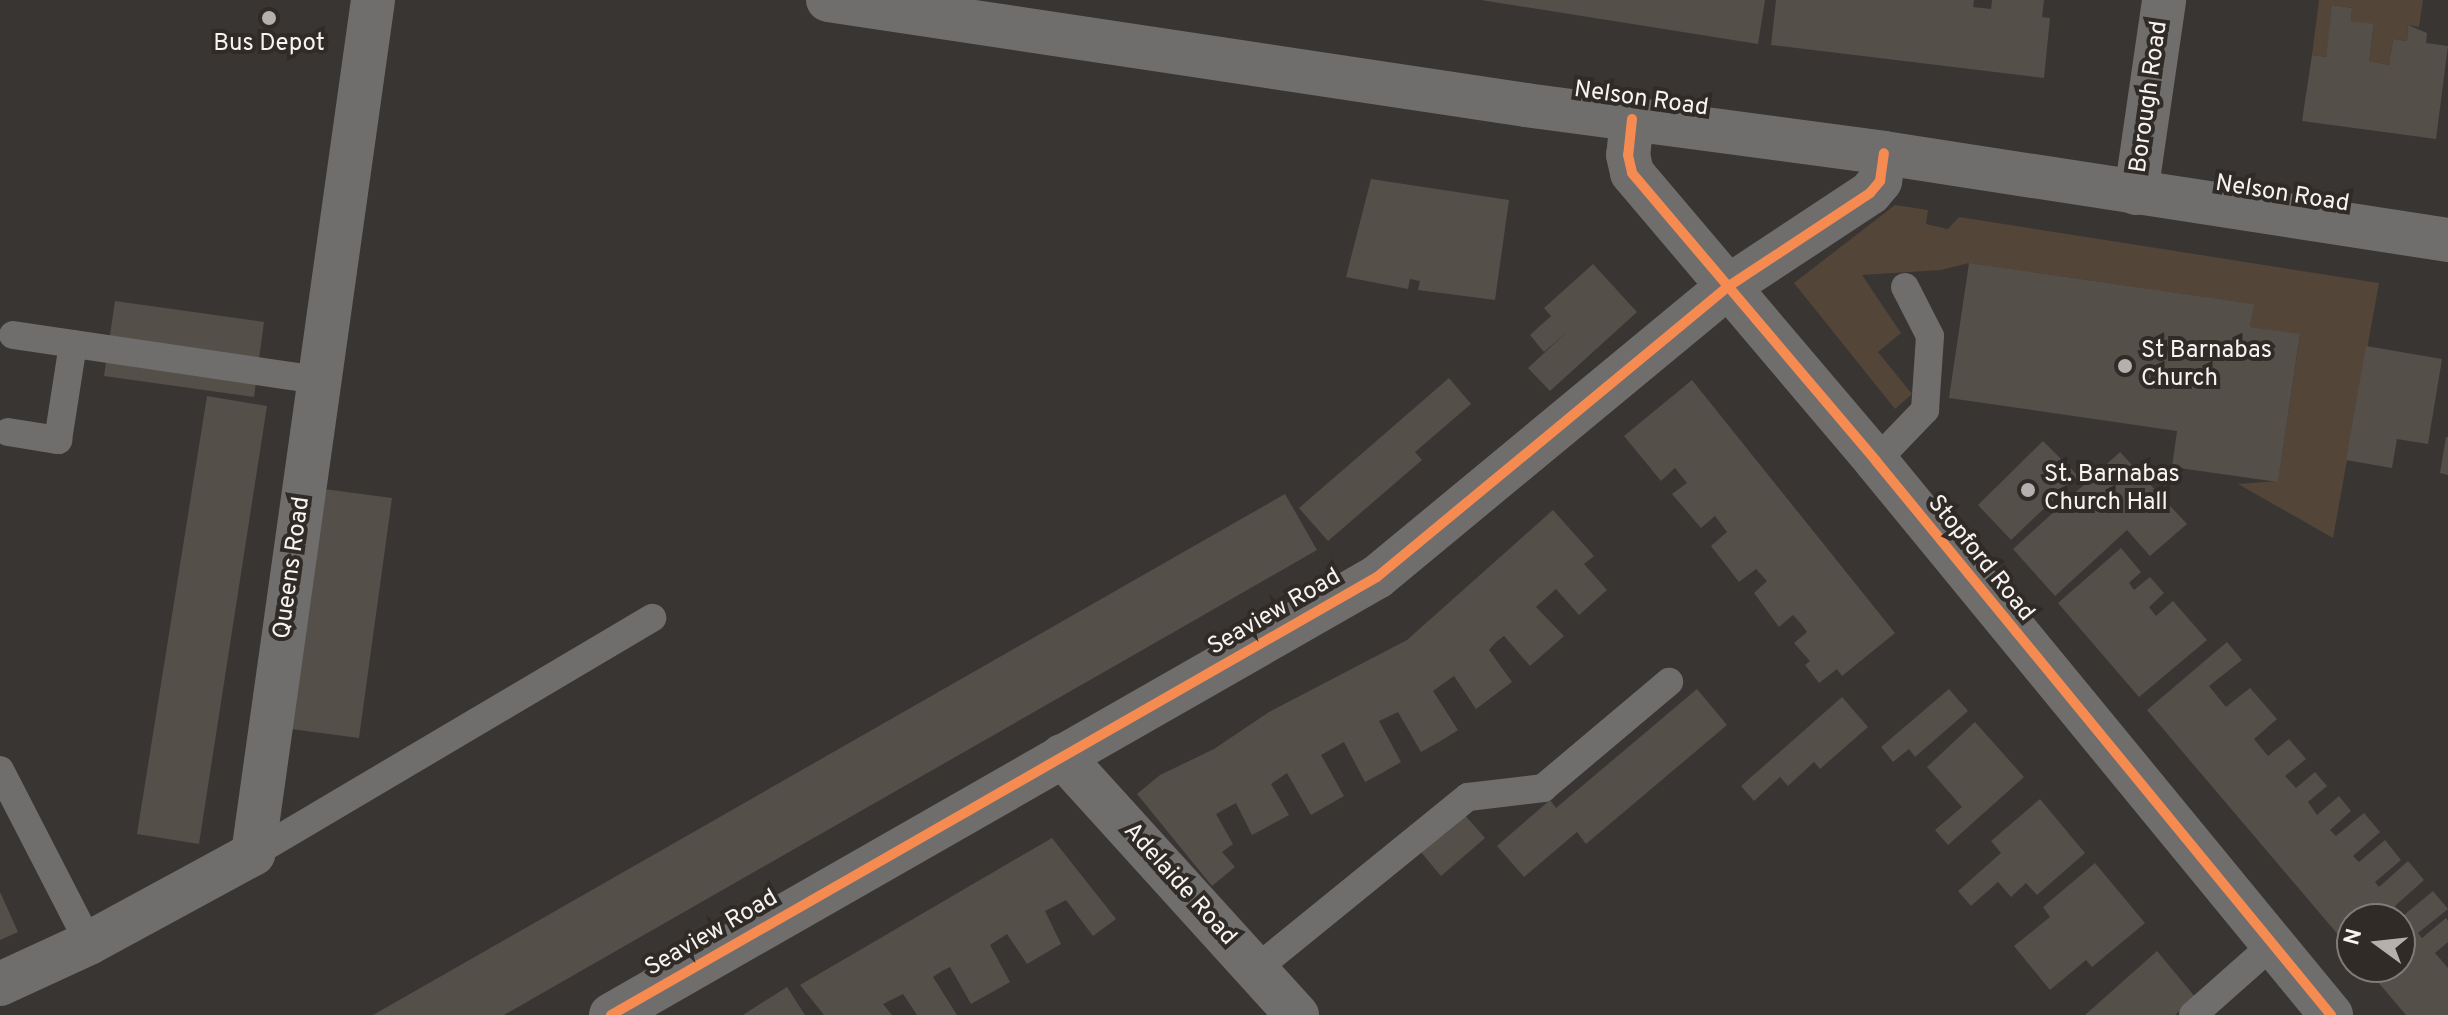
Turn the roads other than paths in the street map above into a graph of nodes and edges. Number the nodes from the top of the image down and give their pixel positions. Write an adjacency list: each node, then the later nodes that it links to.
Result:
1 (373, 0): 12 (street, Queens Road)
2 (828, 0): 4 (street, Nelson Road)
3 (2164, 0): 6 (street, Borough Road)
4 (1632, 119): 5 (street, Nelson Road); 8 (street, Stopford Road)
5 (1884, 153): 6 (street, Nelson Road); 8 (street, Seaview Road)
6 (2136, 193): 7 (street, Nelson Road)
7 (2448, 240)
8 (1729, 286): 14 (street, Stopford Road); 17 (street, Seaview Road)
9 (1905, 287): 14 (lane)
10 (13, 335): 11 (lane)
11 (73, 344): 12 (lane); 13 (lane)
12 (319, 380): 19 (street, Queens Road)
13 (8, 432)
14 (1876, 461): 21 (street, Stopford Road)
15 (652, 618): 19 (lane)
16 (1669, 682): 22 (lane)
17 (1062, 756): 22 (street, Adelaide Road); 24 (street, Seaview Road)
18 (0, 770): 20 (lane)
19 (253, 854): 20 (street)
20 (89, 943): 23 (street)
21 (2272, 945): 26 (lane); 27 (street, Stopford Road)
22 (1256, 969): 25 (street, Adelaide Road)
23 (0, 984)
24 (611, 1015)
25 (1297, 1015)
26 (2193, 1015)
27 (2331, 1015)

